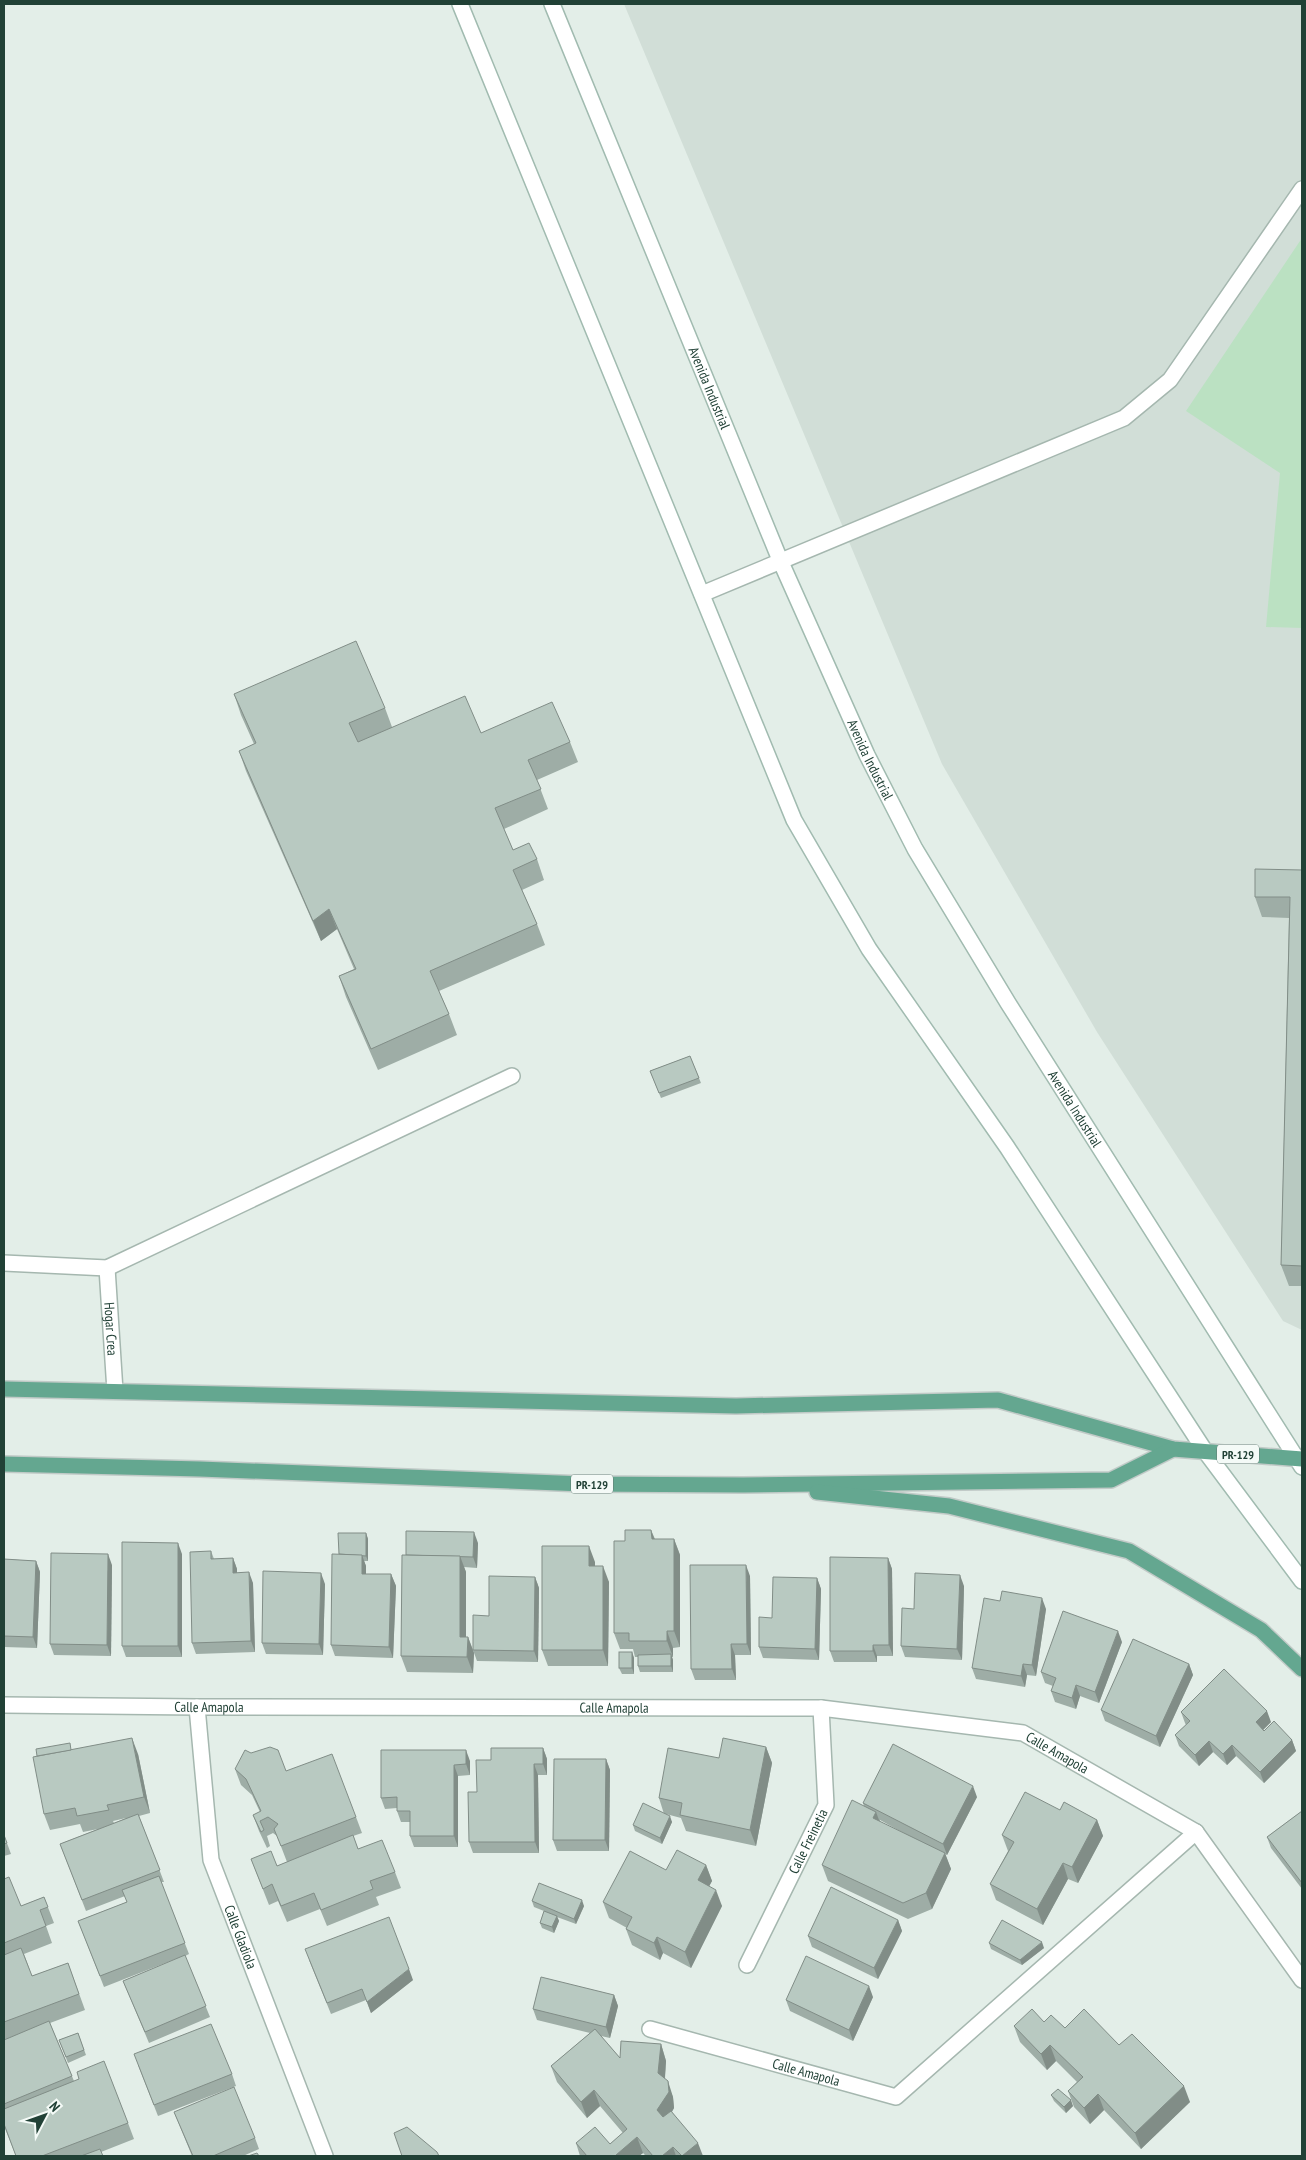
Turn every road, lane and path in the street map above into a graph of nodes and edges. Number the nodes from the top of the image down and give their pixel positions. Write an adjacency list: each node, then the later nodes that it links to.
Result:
1 (460, 4): 5 (street)
2 (552, 4): 4 (street, Avenida Industrial)
3 (1302, 189): 4 (street)
4 (780, 560): 5 (street); 13 (street, Avenida Industrial)
5 (702, 594): 12 (street)
6 (512, 1076): 8 (street)
7 (4, 1263): 8 (street)
8 (106, 1268): 10 (street, Hogar Crea)
9 (4, 1389): 10 (main road, PR-129)
10 (115, 1391): 11 (main road, PR-129)
11 (1173, 1449): 12 (main road, PR-129); 15 (main road, PR-129)
12 (1205, 1451): 13 (main road, PR-129); 16 (street)
13 (1300, 1462)
14 (4, 1464): 15 (main road, PR-129)
15 (743, 1485): 17 (main road)
16 (1302, 1580)
17 (1302, 1669)
18 (4, 1705): 19 (street, Calle Amapola)
19 (197, 1707): 20 (street, Calle Amapola); 25 (street, Calle Gladiola)
20 (821, 1708): 21 (street, Calle Amapola); 22 (street, Calle Freinetia)
21 (1196, 1832): 23 (street, Calle Amapola); 24 (street, Calle Amapola)
22 (747, 1965)
23 (1302, 1980)
24 (650, 2029)
25 (325, 2156)

